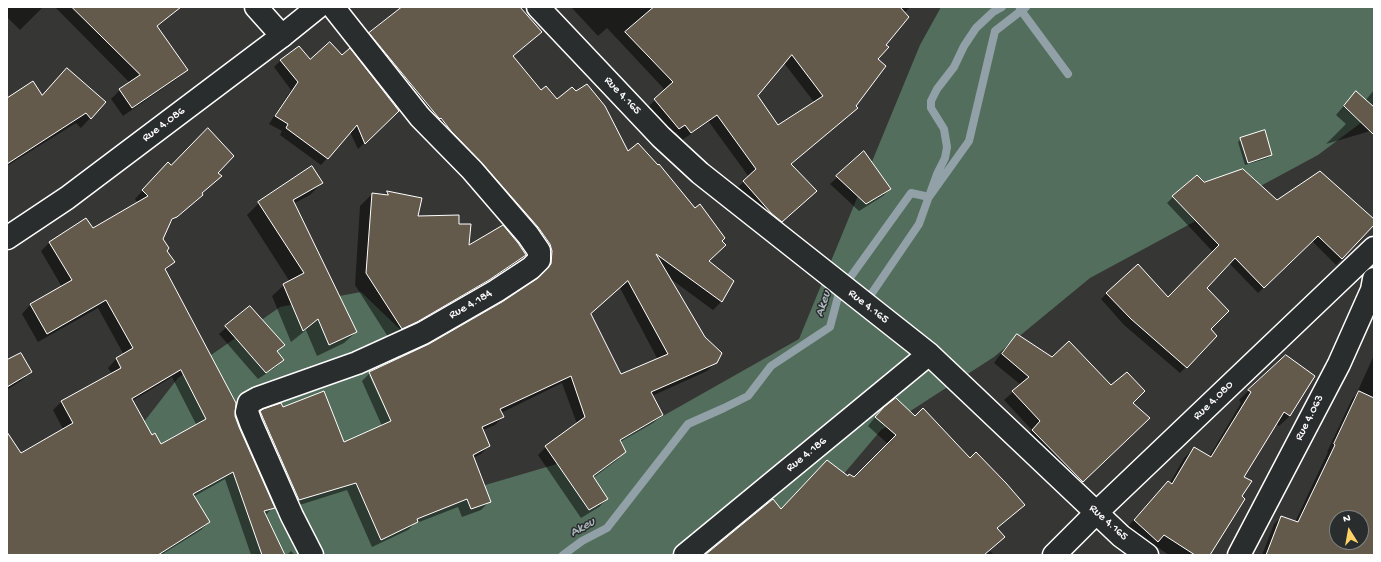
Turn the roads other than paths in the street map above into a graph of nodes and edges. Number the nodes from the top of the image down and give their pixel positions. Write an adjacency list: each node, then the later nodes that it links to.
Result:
1 (256, 7): 5 (street)
2 (318, 7): 5 (street, Rue 4.086)
3 (333, 7): 11 (street, Rue 4.184)
4 (538, 7): 9 (street, Rue 4.165)
5 (282, 36): 6 (street, Rue 4.086)
6 (7, 238)
7 (1374, 248): 10 (street, Rue 4.080)
8 (1374, 279): 15 (street, Rue 4.063)
9 (929, 354): 10 (street, Rue 4.165); 12 (street, Rue 4.186)
10 (1096, 513): 13 (street, Rue 4.080); 14 (street, Rue 4.165)
11 (312, 555)
12 (685, 555)
13 (1054, 555)
14 (1147, 555)
15 (1240, 555)

